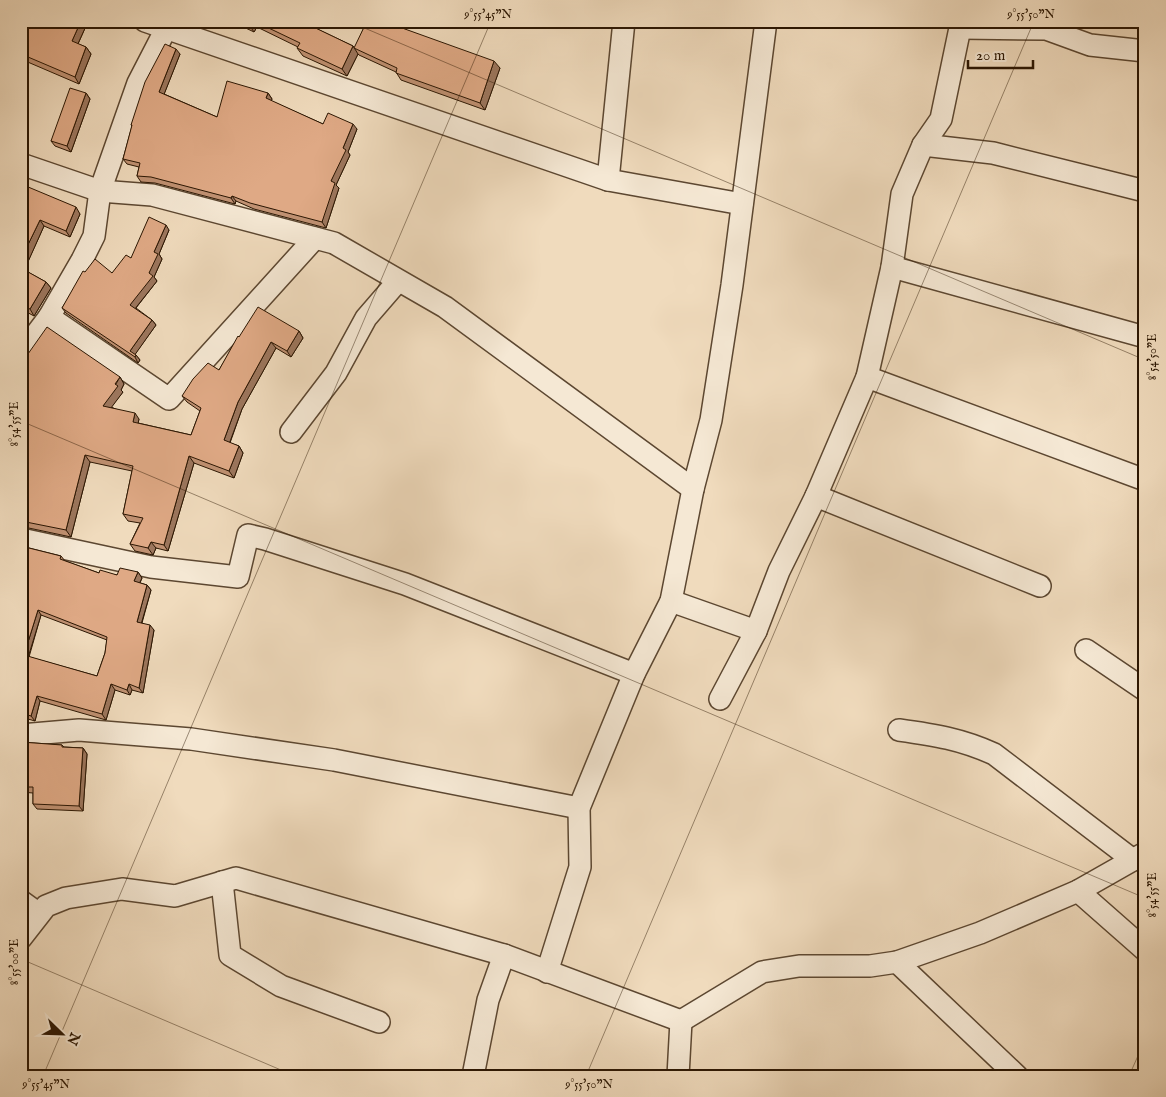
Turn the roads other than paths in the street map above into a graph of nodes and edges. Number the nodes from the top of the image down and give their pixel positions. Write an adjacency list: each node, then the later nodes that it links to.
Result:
1 (145, 21): 5 (street)
2 (624, 21): 9 (street)
3 (766, 21): 12 (street)
4 (962, 24): 6 (street); 7 (street)
5 (168, 25): 9 (street); 10 (street)
6 (1145, 51)
7 (923, 145): 11 (street); 14 (street)
8 (24, 169): 10 (street)
9 (608, 180): 12 (street)
10 (100, 191): 13 (street); 16 (street)
11 (1145, 191)
12 (742, 204): 22 (street)
13 (315, 238): 15 (street); 16 (street)
14 (892, 267): 17 (street); 19 (street)
15 (398, 281): 20 (street); 22 (street)
16 (49, 317): 18 (street)
17 (1145, 337)
18 (21, 354)
19 (867, 377): 21 (street); 23 (street)
20 (292, 432)
21 (1145, 480)
22 (693, 489): 26 (street)
23 (816, 496): 25 (street); 27 (street)
24 (21, 539): 29 (street)
25 (1040, 586)
26 (671, 601): 27 (street); 29 (street)
27 (756, 631): 31 (street)
28 (1086, 650): 30 (street)
29 (634, 674): 34 (street)
30 (1145, 690)
31 (720, 699)
32 (899, 730): 35 (street)
33 (21, 735): 34 (street)
34 (580, 808): 44 (street)
35 (1139, 856): 37 (street)
36 (222, 882): 39 (street); 42 (street); 46 (street)
37 (1078, 891): 41 (street); 43 (street)
38 (21, 902): 39 (street)
39 (39, 914): 40 (street)
40 (21, 938)
41 (1145, 950)
42 (504, 954): 44 (street); 47 (street)
43 (898, 962): 45 (street); 49 (street)
44 (547, 972): 45 (street)
45 (681, 1021): 48 (street)
46 (379, 1022)
47 (473, 1076)
48 (678, 1076)
49 (1017, 1076)

